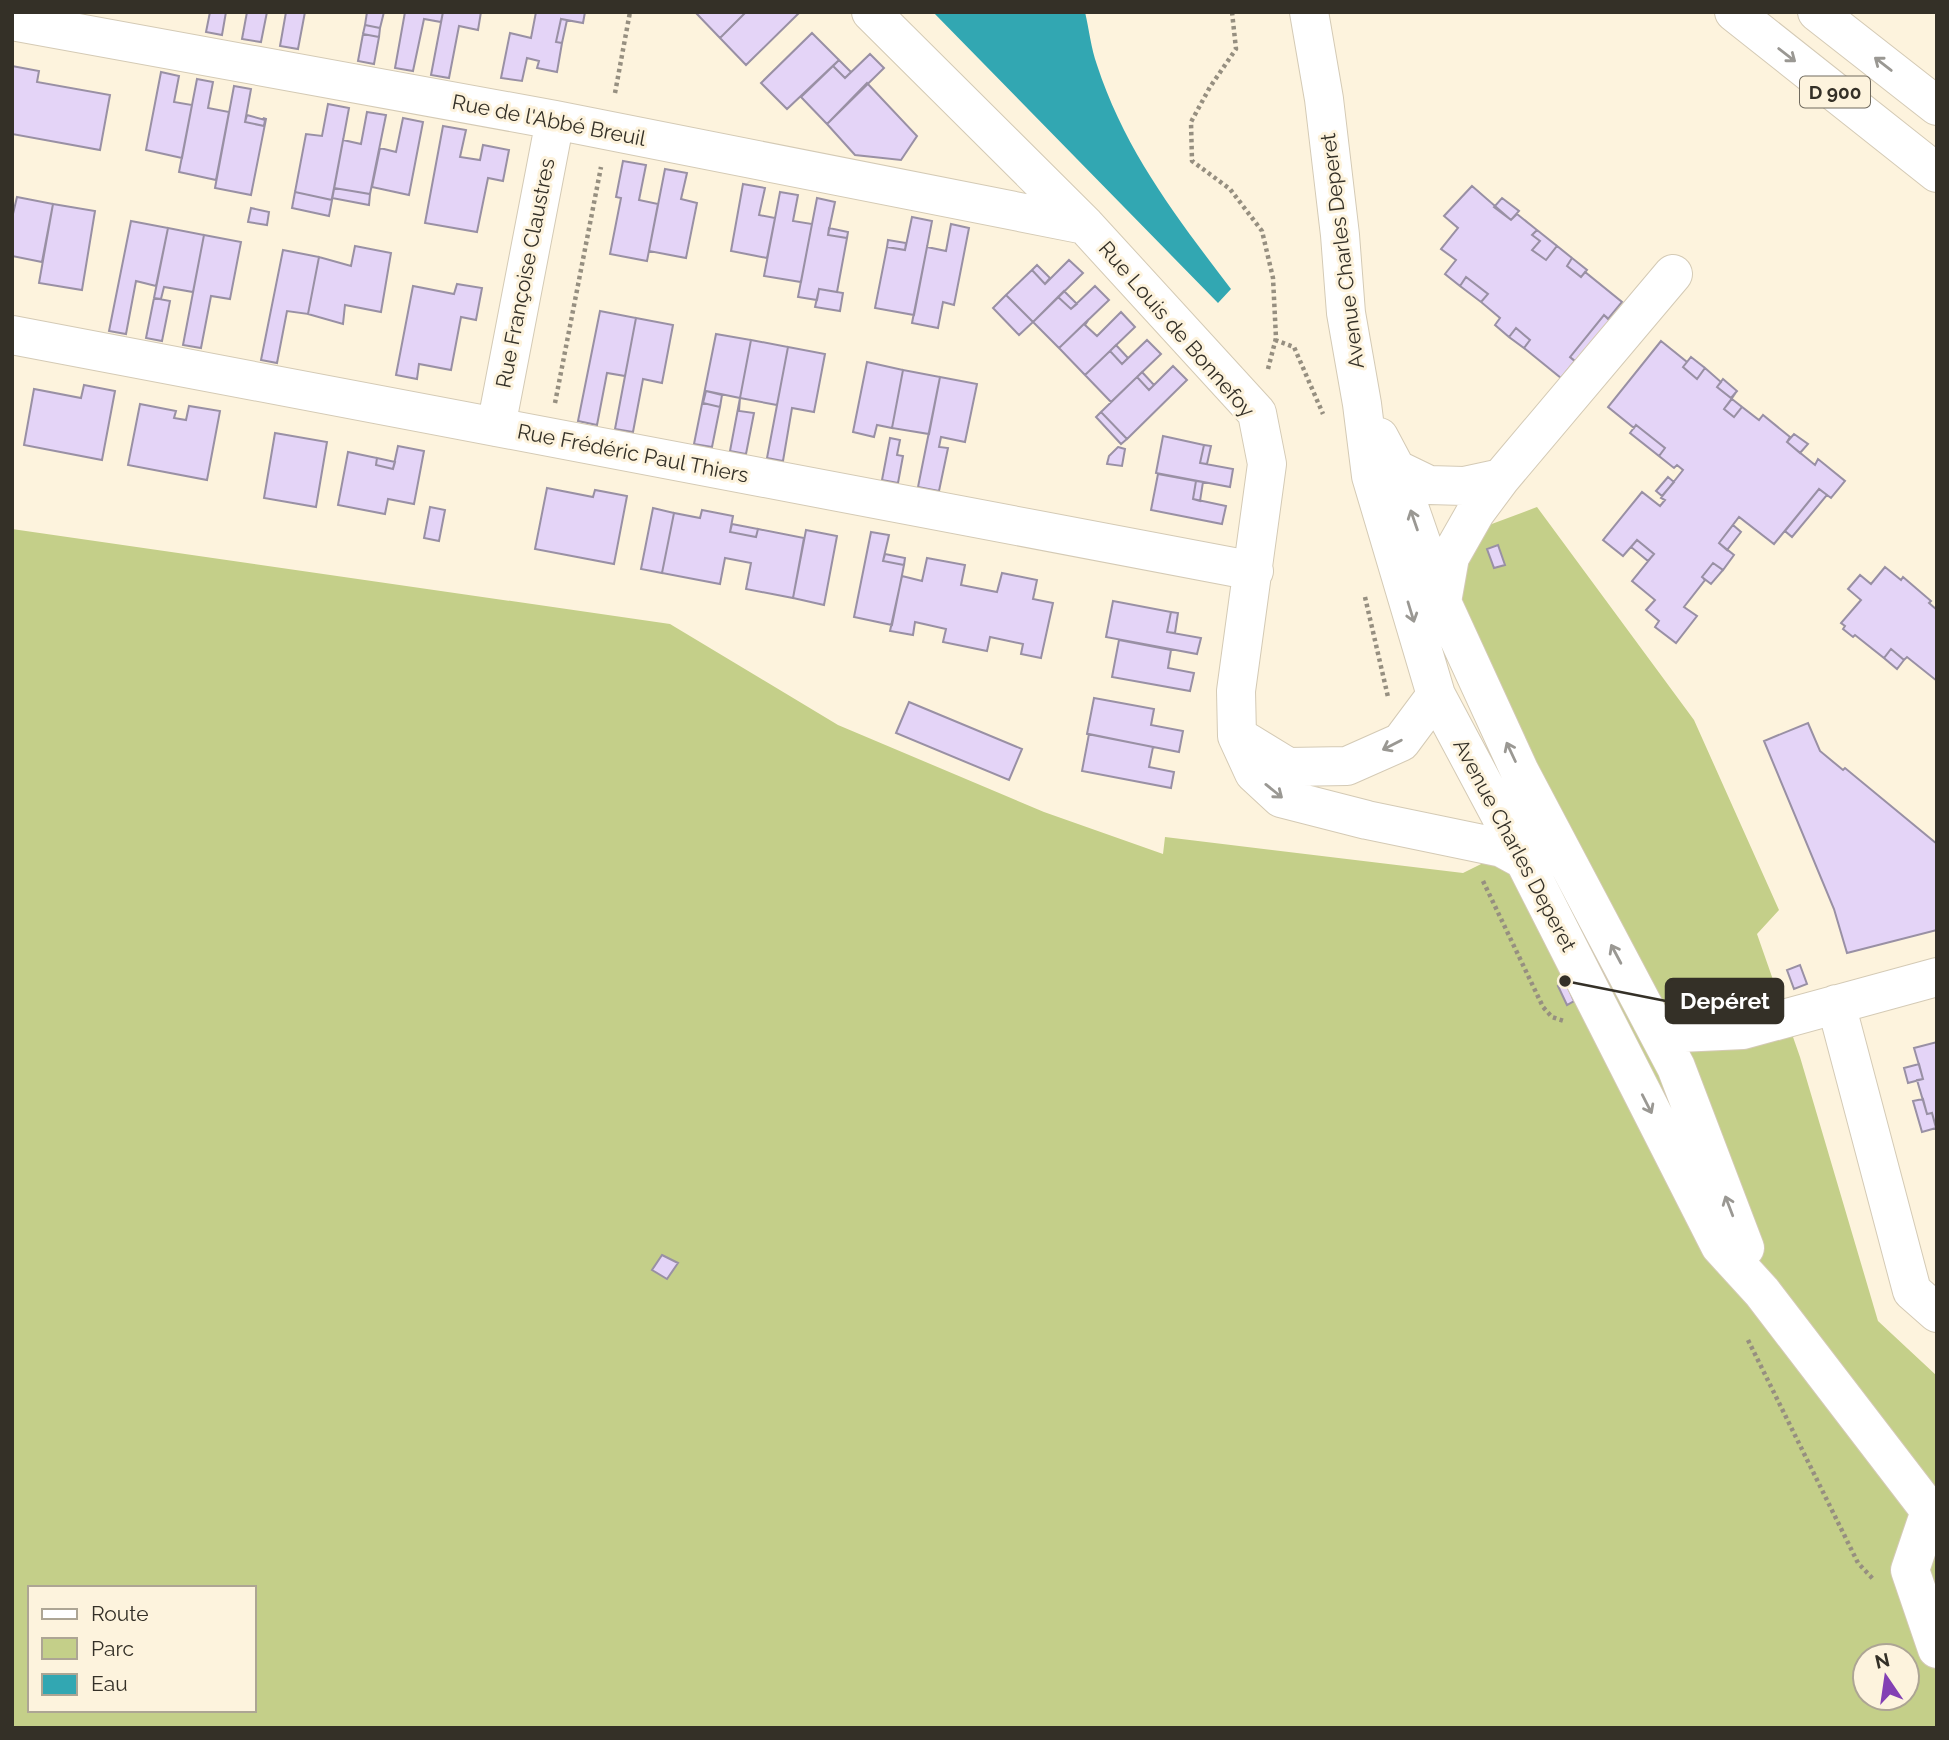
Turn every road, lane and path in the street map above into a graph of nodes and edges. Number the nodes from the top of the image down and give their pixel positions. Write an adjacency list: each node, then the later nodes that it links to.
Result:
1 (630, 12): 12 (path)
2 (870, 12): 14 (street, Rue Louis de Bonnefoy)
3 (1232, 12): 18 (path)
4 (1309, 12): 9 (street, Avenue Charles Deperet)
5 (1336, 12): 9 (street, Avenue Charles Deperet)
6 (1734, 12): 13 (street, D 900, one-way to 13)
7 (1817, 12): 10 (street, D 900, one-way to 7)
8 (12, 21): 11 (street, Rue de l'Abbé Breuil)
9 (1324, 99): 17 (street, Avenue Charles Deperet)
10 (1937, 106)
11 (555, 120): 12 (street, Rue de l'Abbé Breuil); 19 (street, Rue Françoise Claustres)
12 (608, 130): 14 (street, Rue de l'Abbé Breuil); 20 (path)
13 (1937, 173)
14 (1085, 225): 18 (street, Rue Louis de Bonnefoy)
15 (1673, 274): 22 (street)
16 (12, 335): 19 (street, Rue Frédéric Paul Thiers)
17 (1362, 404): 21 (street, Avenue Charles Deperet); 25 (street, Avenue Charles Deperet, one-way to 25)
18 (1257, 414): 23 (street, Rue Louis de Bonnefoy)
19 (496, 427): 20 (street, Rue Frédéric Paul Thiers)
20 (548, 438): 23 (street, Rue Frédéric Paul Thiers)
21 (1396, 469): 22 (street); 24 (street, Avenue Charles Deperet, one-way to 21)
22 (1501, 478): 24 (street)
23 (1254, 571): 26 (street, Rue Louis de Bonnefoy)
24 (1442, 602): 30 (street, Avenue Charles Deperet, one-way to 24)
25 (1436, 695): 26 (street, one-way to 26); 27 (street, Avenue Charles Deperet)
26 (1237, 736): 27 (street, Rue Louis de Bonnefoy, one-way to 27)
27 (1524, 860): 31 (street, Avenue Charles Deperet)
28 (1937, 976): 29 (street)
29 (1836, 1004): 32 (street); 35 (street)
30 (1651, 1020): 32 (street); 33 (street, Avenue Charles Deperet)
31 (1605, 1022): 33 (street); 34 (street, Avenue Charles Deperet, one-way to 34)
32 (1743, 1030): 33 (street)
33 (1676, 1068): 34 (street, Avenue Charles Deperet, one-way to 33)
34 (1762, 1292): 36 (street, Avenue Charles Deperet)
35 (1937, 1313)
36 (1934, 1514): 37 (street)
37 (1937, 1649)

